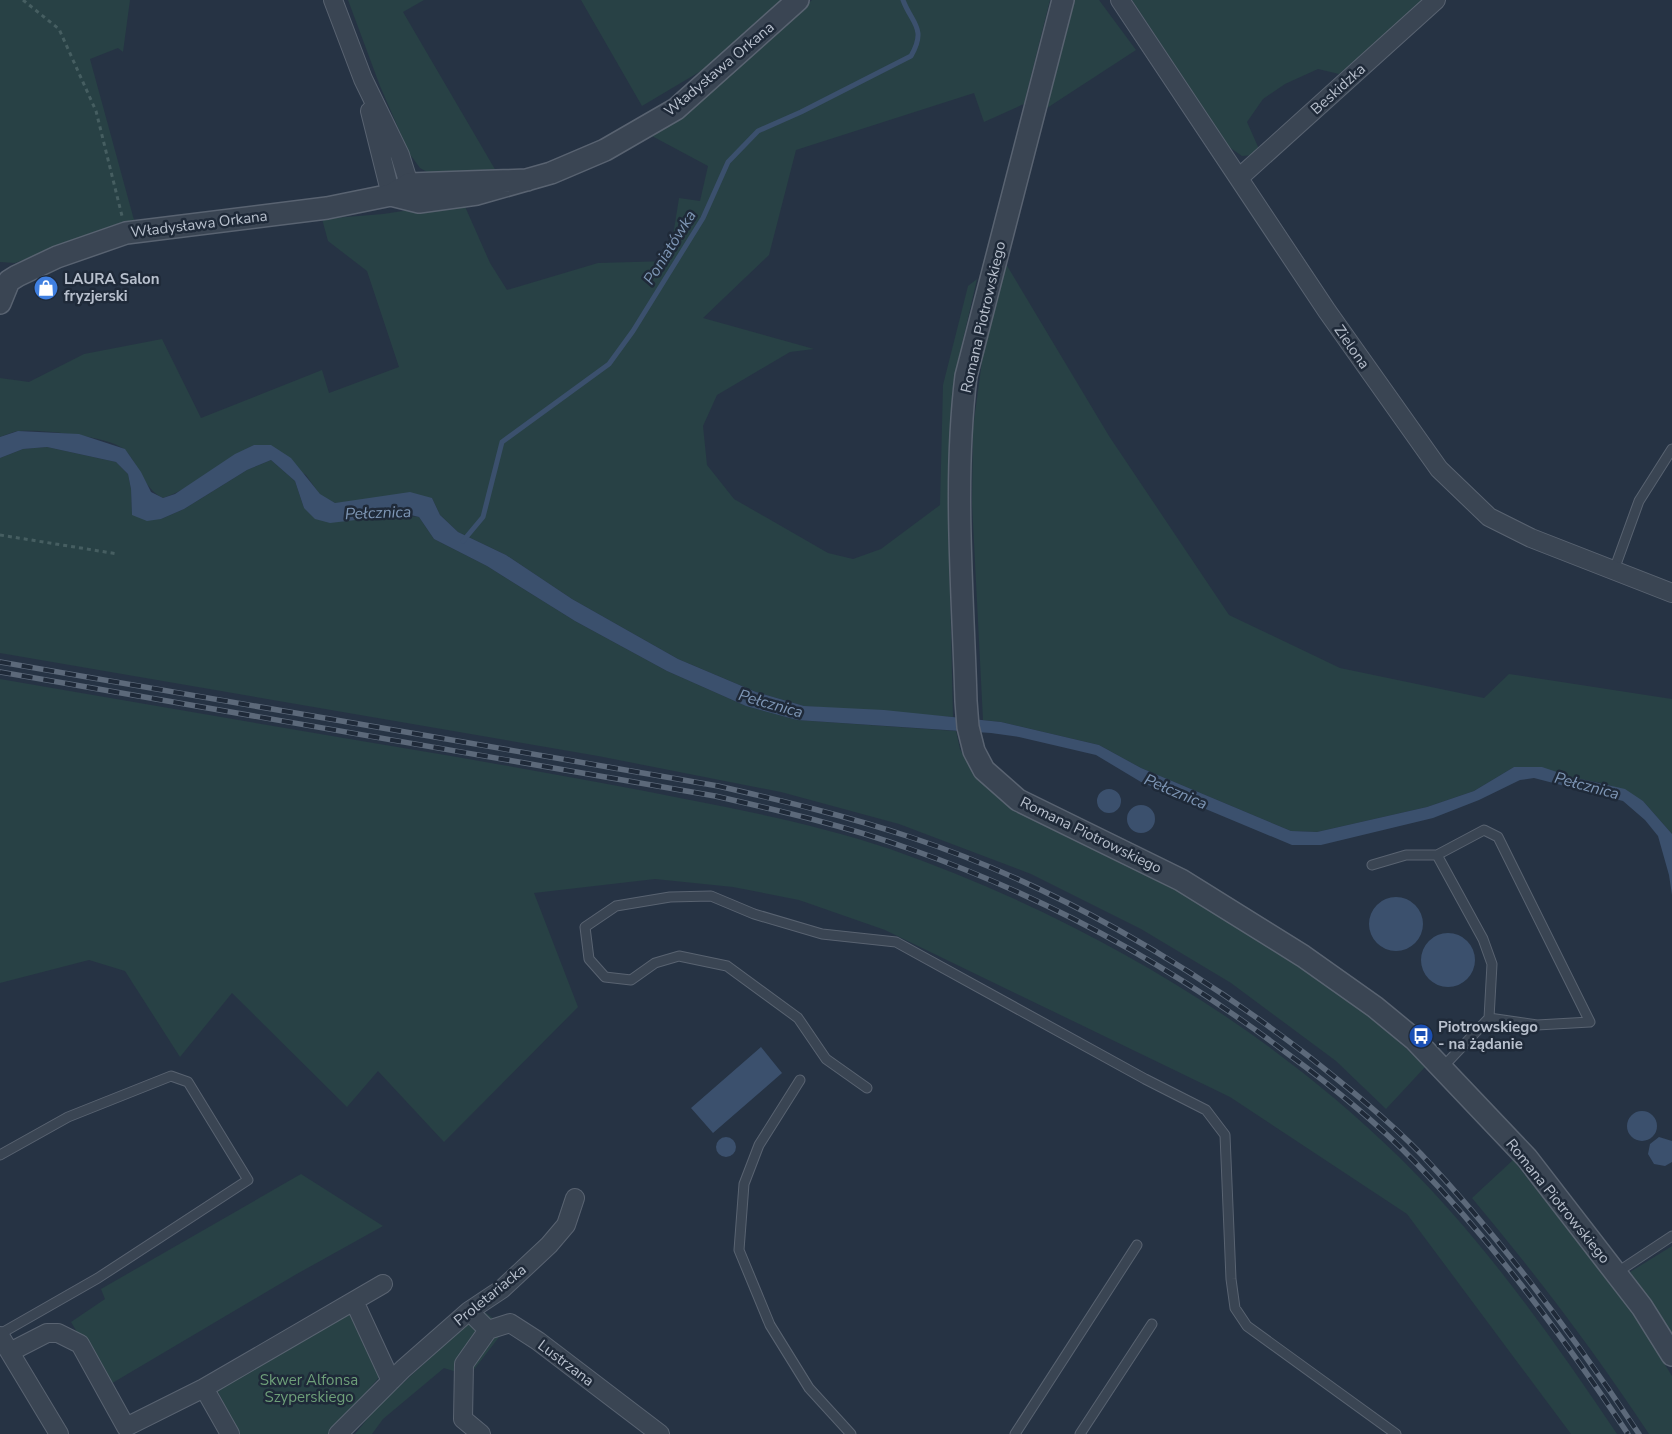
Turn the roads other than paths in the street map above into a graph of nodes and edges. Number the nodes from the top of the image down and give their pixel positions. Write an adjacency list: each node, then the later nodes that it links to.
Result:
1 (333, 0): 7 (street)
2 (798, 0): 7 (street, Władysława Orkana)
3 (1063, 0): 15 (street, Romana Piotrowskiego)
4 (1120, 0): 6 (street, Zielona)
5 (1436, 0): 6 (street, Beskidzka)
6 (1240, 177): 10 (street, Zielona)
7 (400, 189): 8 (street, Władysława Orkana)
8 (0, 303)
9 (1672, 449): 10 (lane)
10 (1614, 570): 11 (street, Zielona)
11 (1672, 593)
12 (1437, 855): 13 (lane); 14 (lane); 14 (lane)
13 (1372, 865)
14 (1489, 1018): 15 (lane)
15 (1442, 1068): 22 (street, Romana Piotrowskiego)
16 (800, 1080): 38 (lane)
17 (867, 1088): 41 (lane)
18 (0, 1155): 28 (lane)
19 (575, 1198): 25 (street, Proletariacka)
20 (1672, 1236): 22 (lane)
21 (1137, 1244): 39 (lane)
22 (1616, 1273): 30 (street, Romana Piotrowskiego)
23 (383, 1284): 24 (street)
24 (354, 1301): 31 (street); 32 (street)
25 (469, 1311): 27 (street); 31 (street, Proletariacka)
26 (1152, 1324): 40 (lane)
27 (488, 1330): 36 (street); 37 (street, Lustrzana)
28 (0, 1335): 29 (street)
29 (10, 1352): 32 (street); 33 (street)
30 (1672, 1355)
31 (391, 1381): 35 (street, Proletariacka)
32 (204, 1388): 34 (street)
33 (59, 1434)
34 (230, 1434)
35 (338, 1434)
36 (481, 1434)
37 (660, 1434)
38 (851, 1434)
39 (1015, 1434)
40 (1080, 1434)
41 (1396, 1434)

